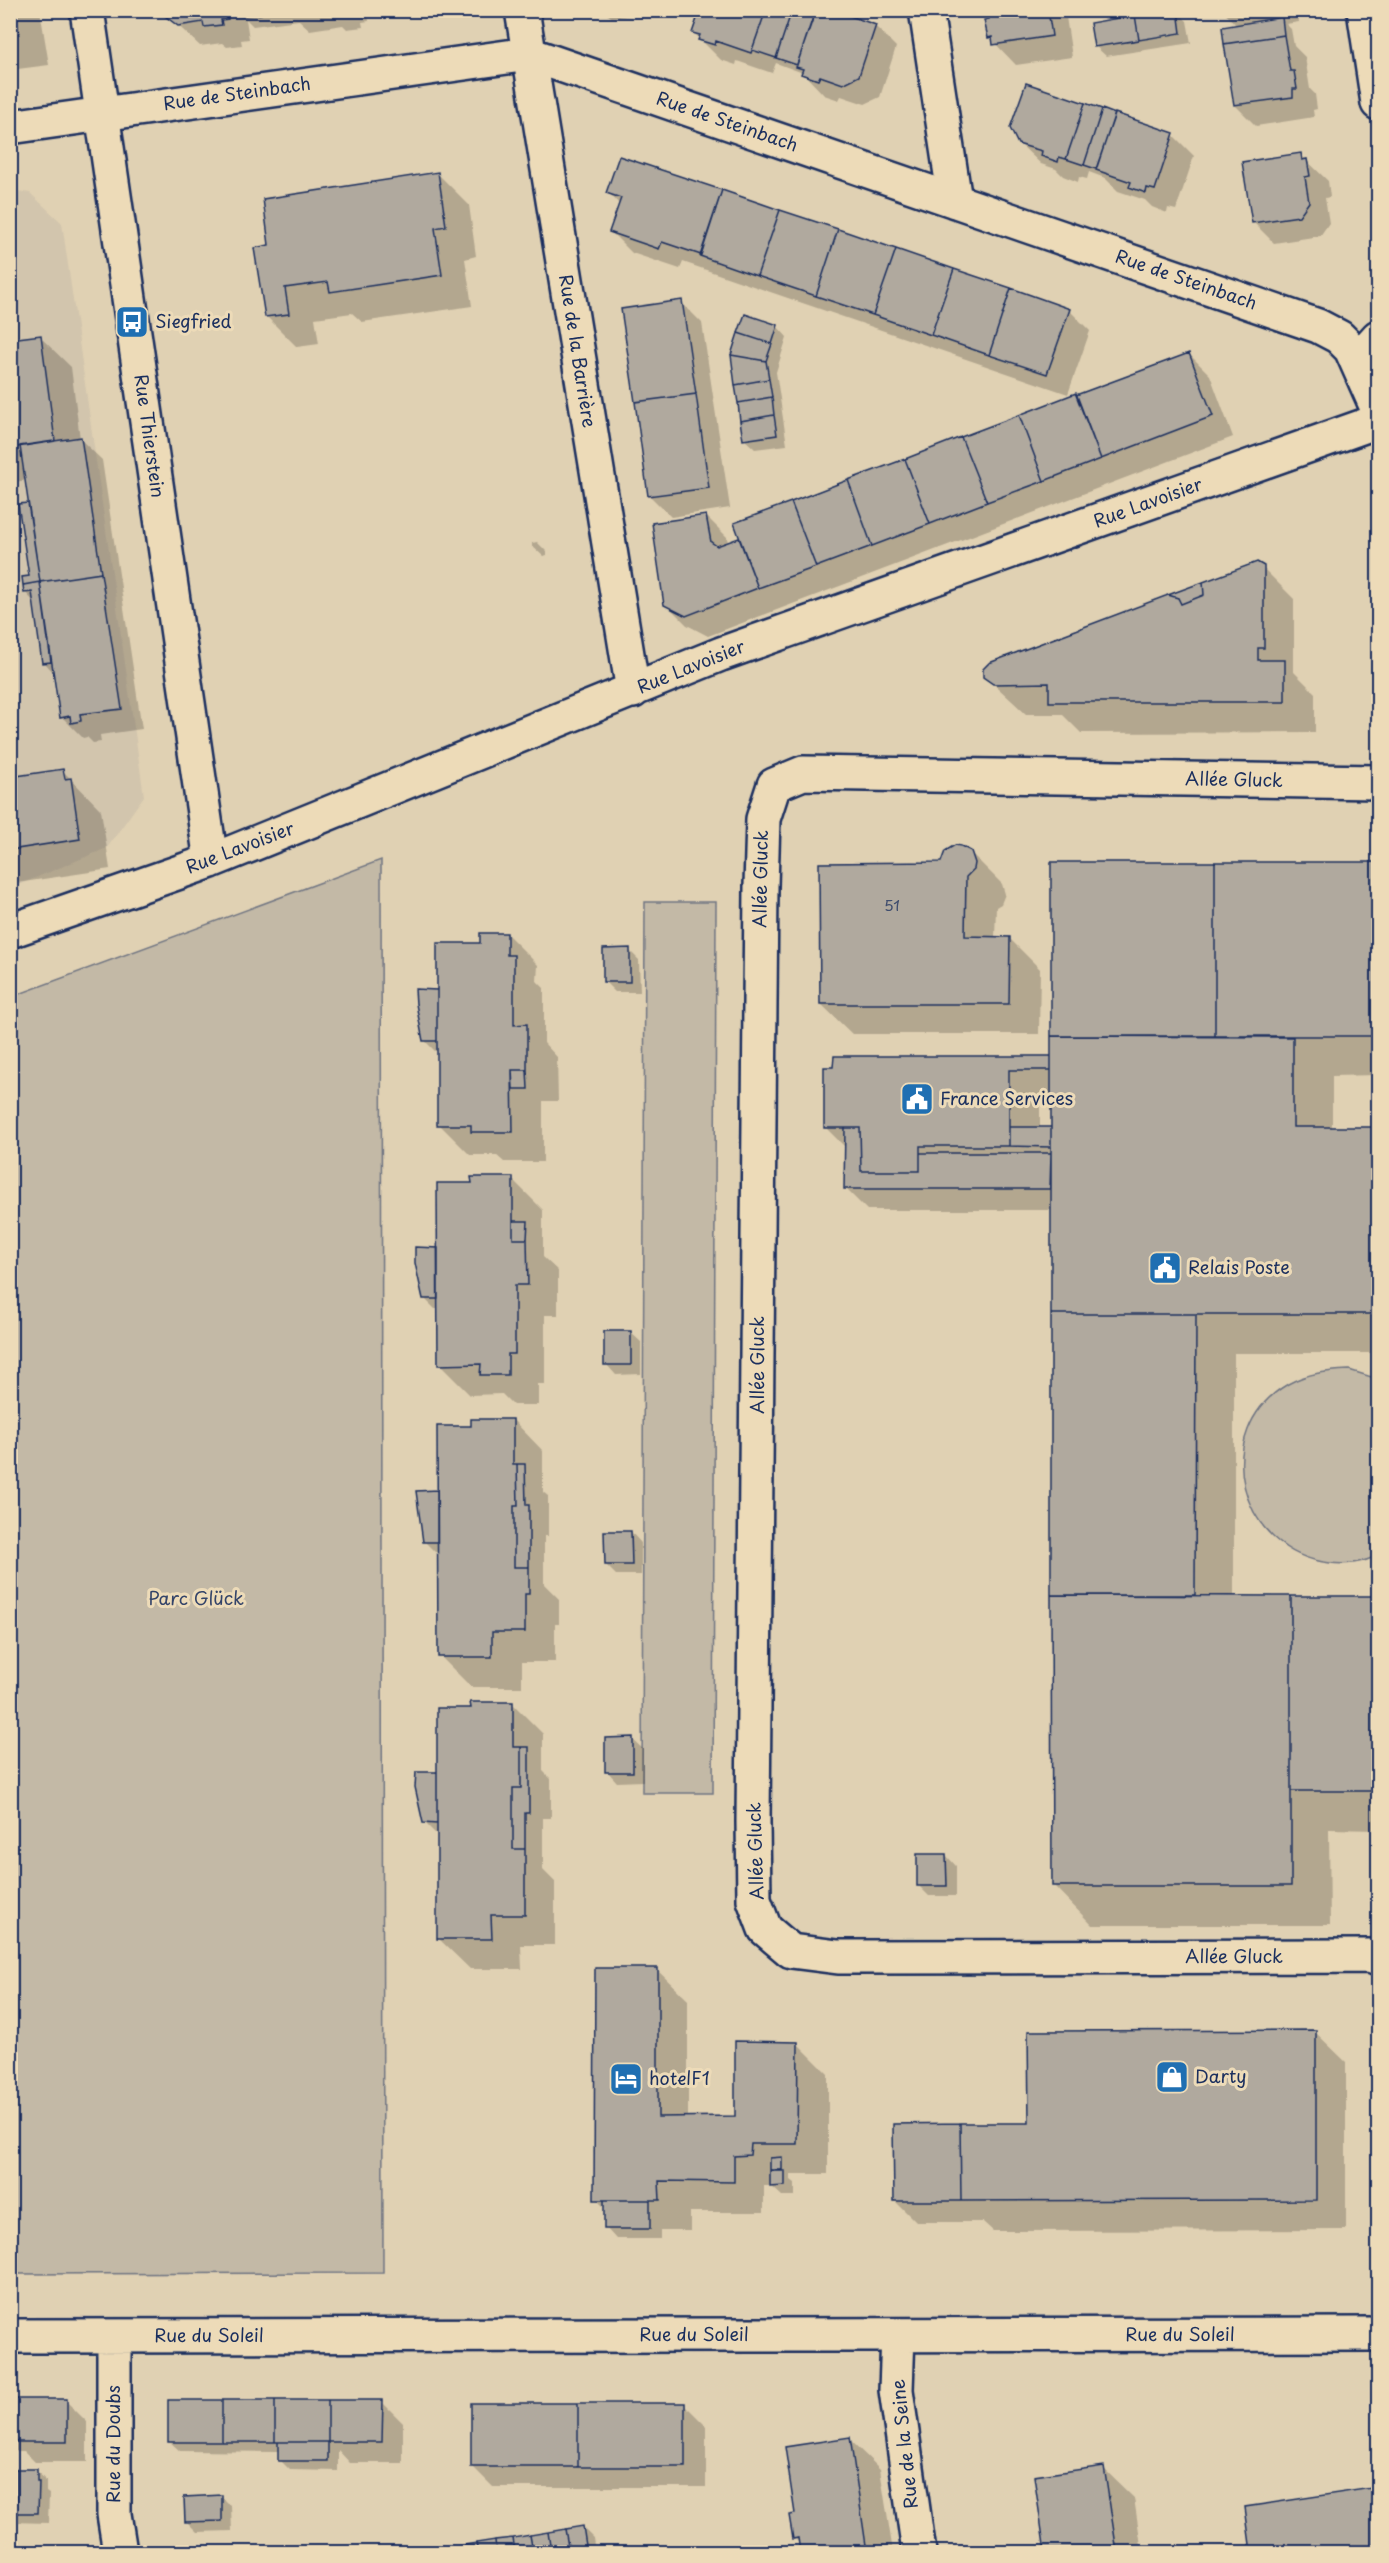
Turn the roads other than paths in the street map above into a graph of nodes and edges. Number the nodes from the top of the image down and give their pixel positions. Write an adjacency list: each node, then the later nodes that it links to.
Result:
1 (87, 10): 7 (street, Rue Thierstein)
2 (522, 10): 5 (street, Rue de la Barrière)
3 (927, 10): 9 (street)
4 (1364, 10): 6 (street)
5 (529, 54): 7 (street, Rue de Steinbach); 9 (street, Rue de Steinbach); 13 (street, Rue de la Barrière)
6 (1378, 103)
7 (102, 113): 8 (street, Rue de Steinbach); 15 (street, Rue Thierstein)
8 (10, 127)
9 (955, 201): 10 (street, Rue de Steinbach)
10 (1368, 349): 11 (street, Rue de Steinbach)
11 (1378, 410)
12 (1378, 422): 13 (street, Rue Lavoisier)
13 (633, 691): 15 (street, Rue Lavoisier)
14 (1378, 782): 17 (street, Allée Gluck)
15 (212, 861): 16 (street, Rue Lavoisier)
16 (10, 931)
17 (1378, 1959)
18 (1378, 2334): 19 (street, Rue du Soleil)
19 (898, 2335): 21 (street, Rue du Soleil); 23 (street, Rue de la Seine)
20 (10, 2336): 21 (street, Rue du Soleil)
21 (114, 2336): 22 (street, Rue du Doubs)
22 (120, 2553)
23 (919, 2553)

